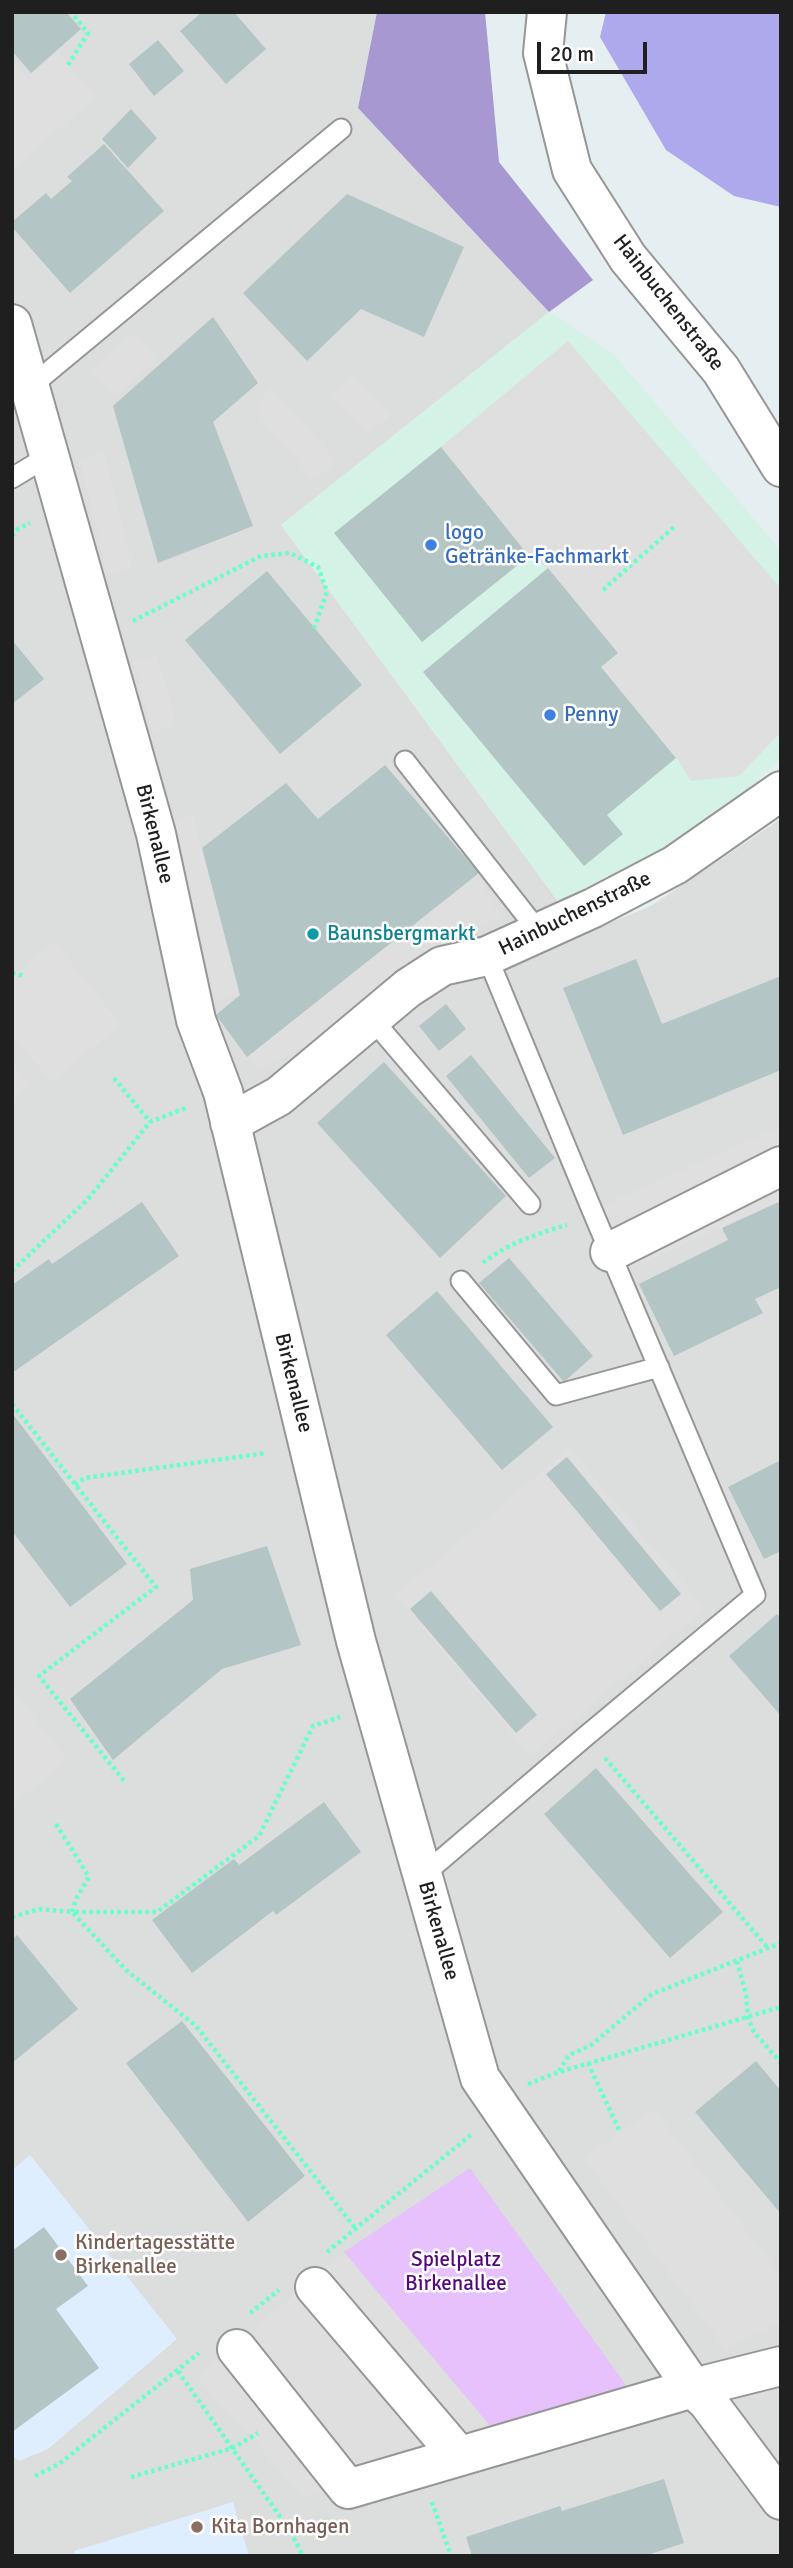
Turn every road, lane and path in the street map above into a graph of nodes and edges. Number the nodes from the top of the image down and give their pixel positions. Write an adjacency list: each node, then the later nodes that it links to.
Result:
1 (71, 12): 3 (path)
2 (547, 12): 8 (street, Hainbuchenstraße)
3 (68, 65)
4 (341, 130): 6 (lane)
5 (12, 324): 6 (street, Birkenallee)
6 (30, 387): 7 (street, Birkenallee)
7 (50, 455): 9 (lane); 13 (street, Birkenallee)
8 (781, 467)
9 (12, 478)
10 (674, 527): 11 (path)
11 (603, 590)
12 (314, 628): 13 (path)
13 (100, 636): 22 (street, Birkenallee)
14 (405, 761): 16 (lane)
15 (781, 791): 16 (street, Hainbuchenstraße)
16 (539, 932): 17 (street, Hainbuchenstraße)
17 (487, 956): 20 (street, Hainbuchenstraße); 26 (lane)
18 (12, 973): 19 (path)
19 (24, 976)
20 (372, 1019): 22 (street, Hainbuchenstraße); 25 (lane)
21 (114, 1078): 23 (path)
22 (227, 1107): 23 (path); 34 (street, Birkenallee)
23 (150, 1122): 28 (path)
24 (781, 1166): 27 (street)
25 (530, 1204)
26 (595, 1218): 27 (lane); 29 (path)
27 (610, 1252): 30 (lane)
28 (12, 1271)
29 (461, 1282): 30 (lane)
30 (659, 1367): 35 (lane)
31 (12, 1404): 33 (path)
32 (268, 1453): 33 (path)
33 (75, 1485): 36 (path)
34 (375, 1708): 38 (street, Birkenallee); 39 (path)
35 (586, 1736): 38 (lane); 42 (path)
36 (125, 1782)
37 (56, 1824): 39 (path)
38 (422, 1876): 49 (street, Birkenallee)
39 (72, 1912): 40 (path); 51 (path)
40 (12, 1917)
41 (781, 1943): 42 (path)
42 (768, 1948): 43 (path)
43 (737, 1961): 45 (path); 48 (path)
44 (781, 2007): 45 (path)
45 (748, 2018): 46 (path); 47 (path)
46 (588, 2063): 48 (path); 50 (path)
47 (781, 2063)
48 (559, 2071): 49 (path)
49 (501, 2109): 56 (street, Birkenallee)
50 (620, 2132)
51 (356, 2229)
52 (315, 2287): 59 (street)
53 (237, 2349): 57 (street)
54 (781, 2366): 56 (street)
55 (178, 2371): 58 (path)
56 (693, 2388): 59 (street); 63 (street, Birkenallee)
57 (290, 2415): 58 (path); 59 (street)
58 (233, 2448): 62 (path); 64 (path)
59 (459, 2456)
60 (59, 2464): 61 (path)
61 (35, 2476)
62 (131, 2477)
63 (781, 2500)
64 (303, 2556)

